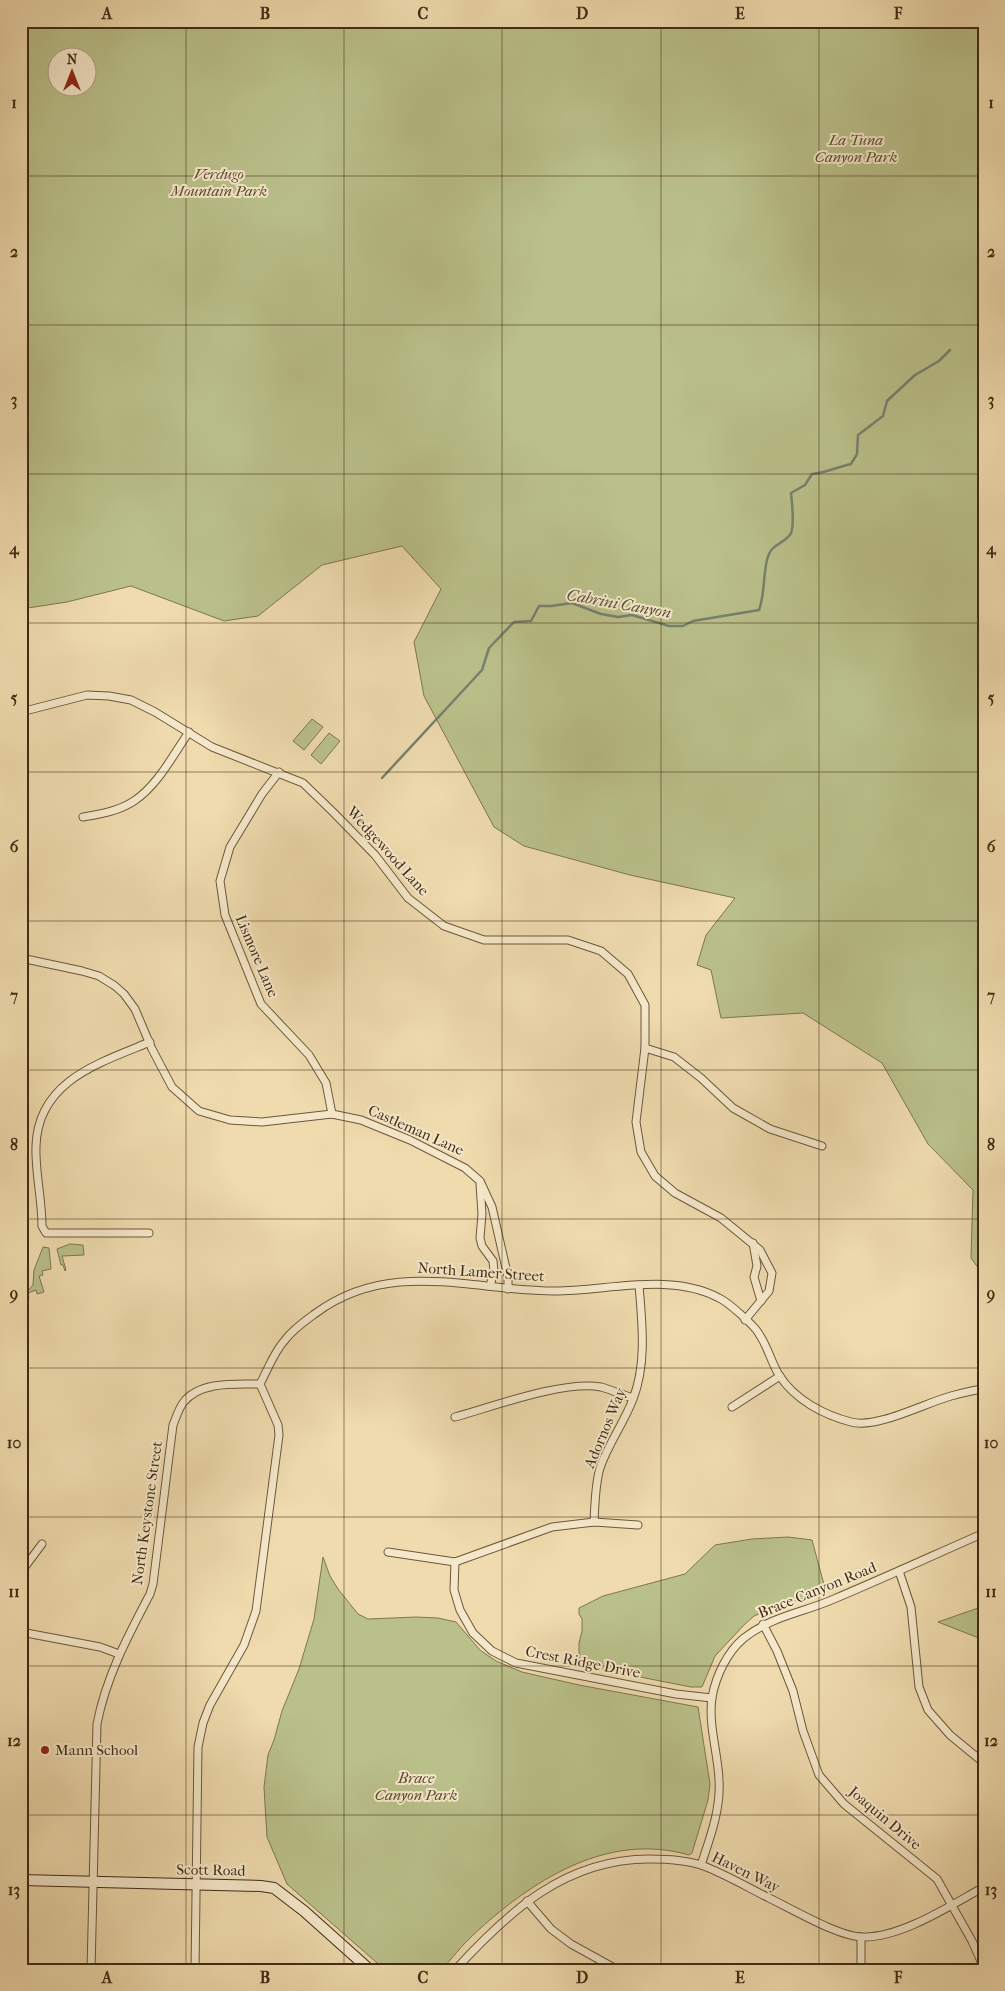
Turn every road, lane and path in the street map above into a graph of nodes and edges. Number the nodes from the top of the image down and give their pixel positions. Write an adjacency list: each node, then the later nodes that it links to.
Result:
1 (21, 712): 2 (street, Wedgewood Lane)
2 (190, 732): 3 (street, Wedgewood Lane); 4 (street)
3 (279, 772): 7 (street, Wedgewood Lane); 8 (street, Lismore Lane)
4 (83, 817)
5 (21, 958): 6 (street, Castleman Lane)
6 (150, 1042): 8 (street, Castleman Lane); 11 (street)
7 (645, 1048): 9 (street); 12 (street, Wedgewood Lane)
8 (332, 1114): 10 (street, Castleman Lane)
9 (822, 1146)
10 (480, 1181): 14 (street); 15 (street, Castleman Lane)
11 (149, 1233)
12 (752, 1243): 16 (street); 16 (street, Wedgewood Lane)
13 (639, 1285): 15 (street, North Lamer Street); 17 (street, North Lamer Street); 21 (street, Adornos Way)
14 (490, 1286): 15 (street, North Lamer Street); 19 (street, North Lamer Street)
15 (508, 1289)
16 (761, 1301): 17 (street, Wedgewood Lane)
17 (745, 1320): 18 (street, North Lamer Street)
18 (780, 1376): 20 (street, North Lamer Street); 22 (street)
19 (260, 1384): 34 (street, North Keystone Street); 40 (street)
20 (984, 1390)
21 (634, 1398): 23 (street); 24 (street, Adornos Way)
22 (732, 1407)
23 (455, 1418)
24 (594, 1522): 25 (street); 29 (street)
25 (638, 1525)
26 (984, 1533): 30 (street, Brace Canyon Road)
27 (42, 1544): 31 (street)
28 (388, 1552): 29 (street)
29 (455, 1562): 35 (street, Crest Ridge Drive)
30 (899, 1571): 32 (street, Brace Canyon Road); 36 (street)
31 (21, 1572)
32 (763, 1624): 35 (street, Brace Canyon Road); 43 (street, Joaquin Drive)
33 (21, 1632): 34 (street)
34 (119, 1654): 39 (street, North Keystone Street)
35 (712, 1698): 37 (street, Brace Canyon Road)
36 (984, 1763)
37 (701, 1865): 42 (street, Haven Way); 44 (street, Haven Way)
38 (21, 1880): 39 (street, Scott Road)
39 (94, 1882): 40 (street, Scott Road); 46 (street, North Keystone Street)
40 (196, 1884): 47 (street); 48 (street, Scott Road)
41 (984, 1887): 43 (street, Haven Way)
42 (527, 1901): 49 (street, Haven Way); 50 (street)
43 (952, 1905): 44 (street, Haven Way); 45 (street, Joaquin Drive)
44 (861, 1938): 51 (street)
45 (984, 1968)
46 (91, 1970)
47 (195, 1970)
48 (370, 1970)
49 (455, 1970)
50 (618, 1970)
51 (863, 1970)

